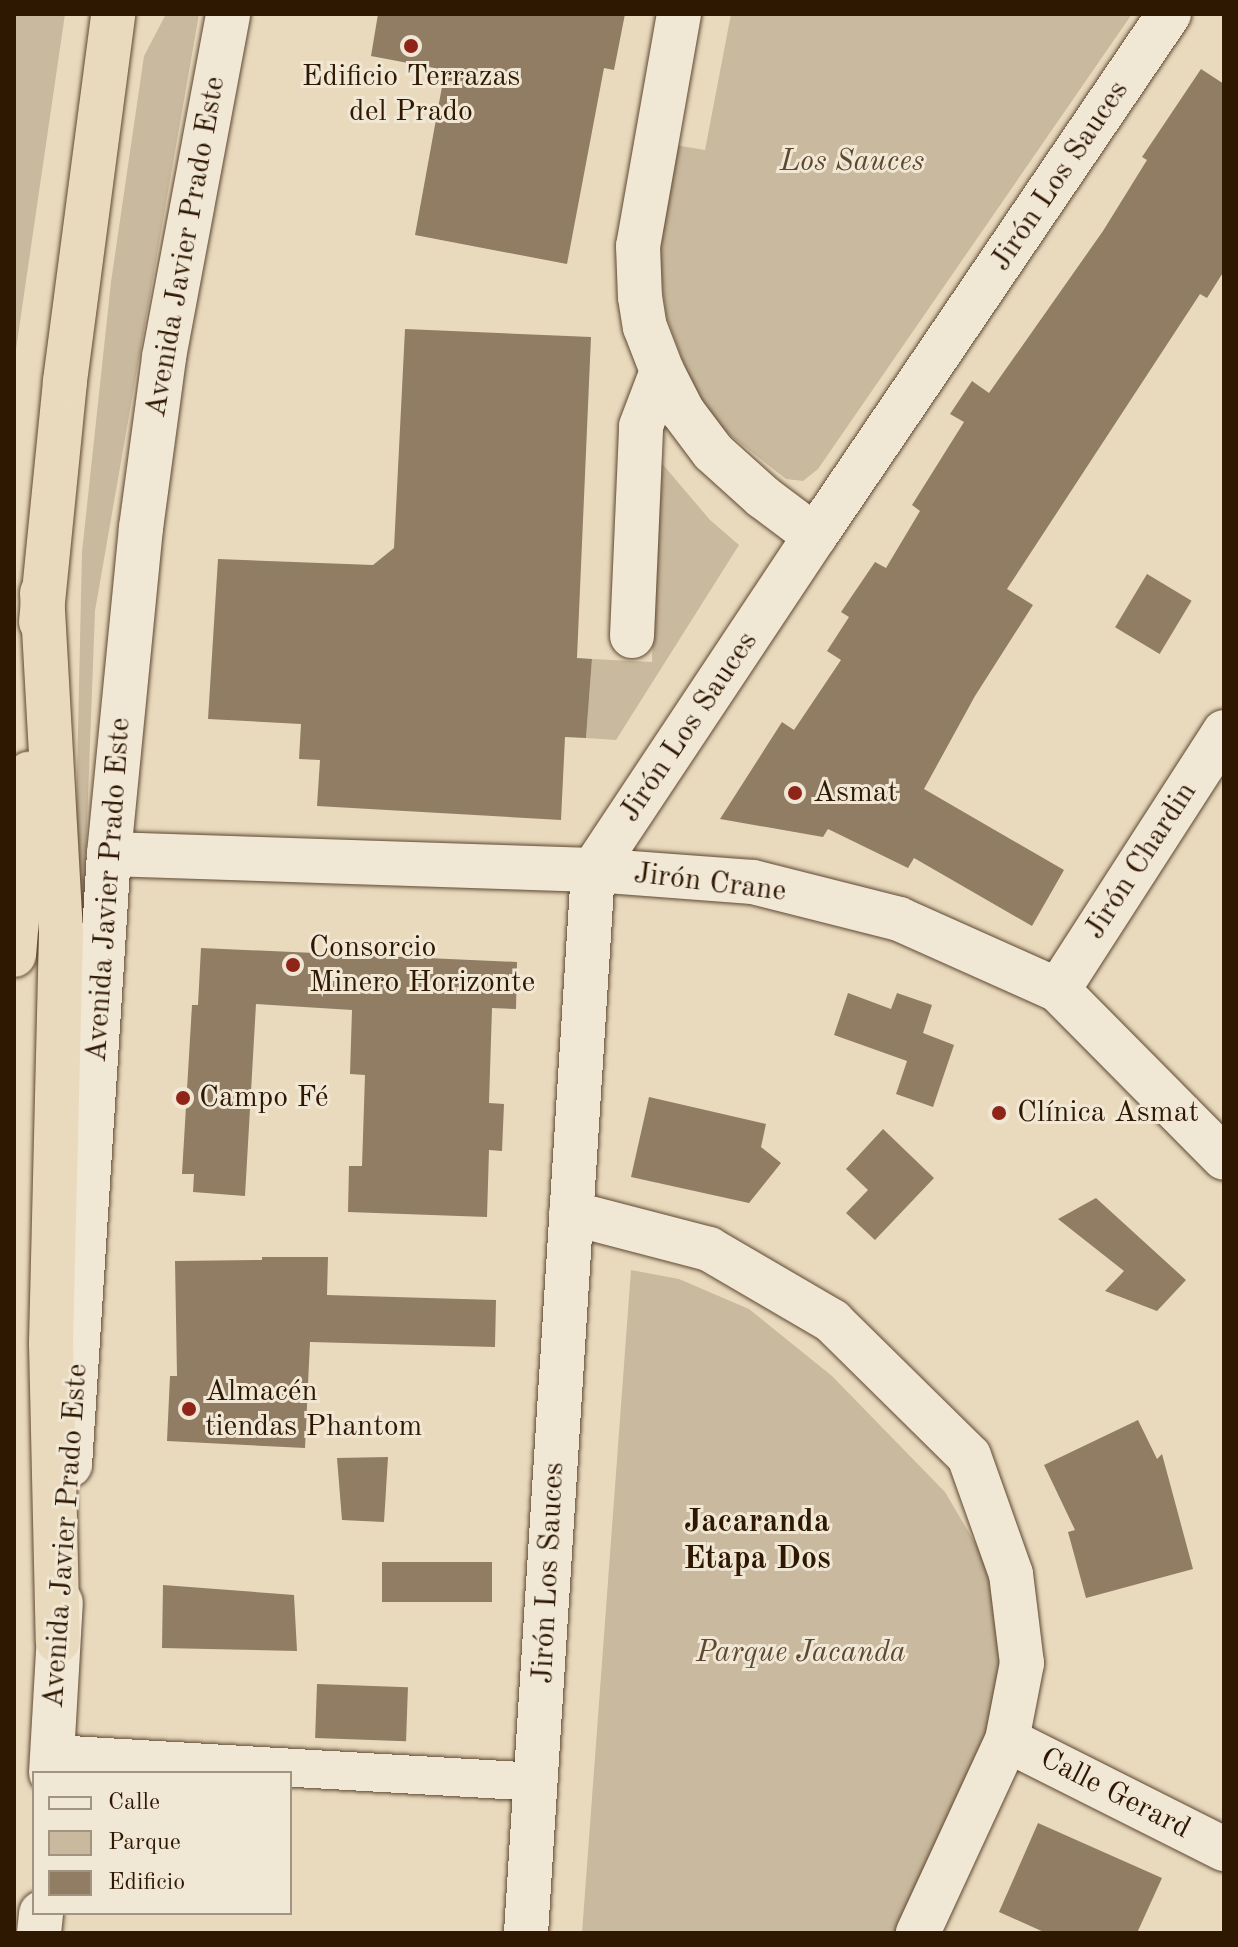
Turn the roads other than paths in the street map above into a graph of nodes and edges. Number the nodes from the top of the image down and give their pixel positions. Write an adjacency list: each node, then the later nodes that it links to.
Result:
1 (228, 14): 10 (street, Avenida Javier Prado Este)
2 (679, 14): 5 (street)
3 (1169, 14): 6 (street, Jirón Los Sauces)
4 (117, 22): 7 (highway)
5 (662, 371): 6 (street); 8 (street)
6 (815, 536): 11 (street, Jirón Los Sauces)
7 (42, 593): 12 (highway); 16 (highway)
8 (632, 636)
9 (1224, 732): 13 (street, Jirón Chardin)
10 (109, 854): 11 (street, Jirón Crane); 16 (street, Avenida Javier Prado Este)
11 (593, 870): 13 (street, Jirón Crane); 15 (street, Jirón Los Sauces)
12 (14, 955)
13 (1058, 990): 14 (street, Jirón Crane)
14 (1224, 1158)
15 (571, 1213): 17 (street); 21 (street, Jirón Los Sauces)
16 (58, 1641): 18 (street, Avenida Javier Prado Este)
17 (1007, 1740): 22 (street, Calle Gerard); 24 (street)
18 (52, 1763): 19 (street)
19 (256, 1771)
20 (292, 1772): 21 (street)
21 (536, 1782): 23 (street, Jirón Los Sauces)
22 (1224, 1849)
23 (526, 1933)
24 (918, 1933)

